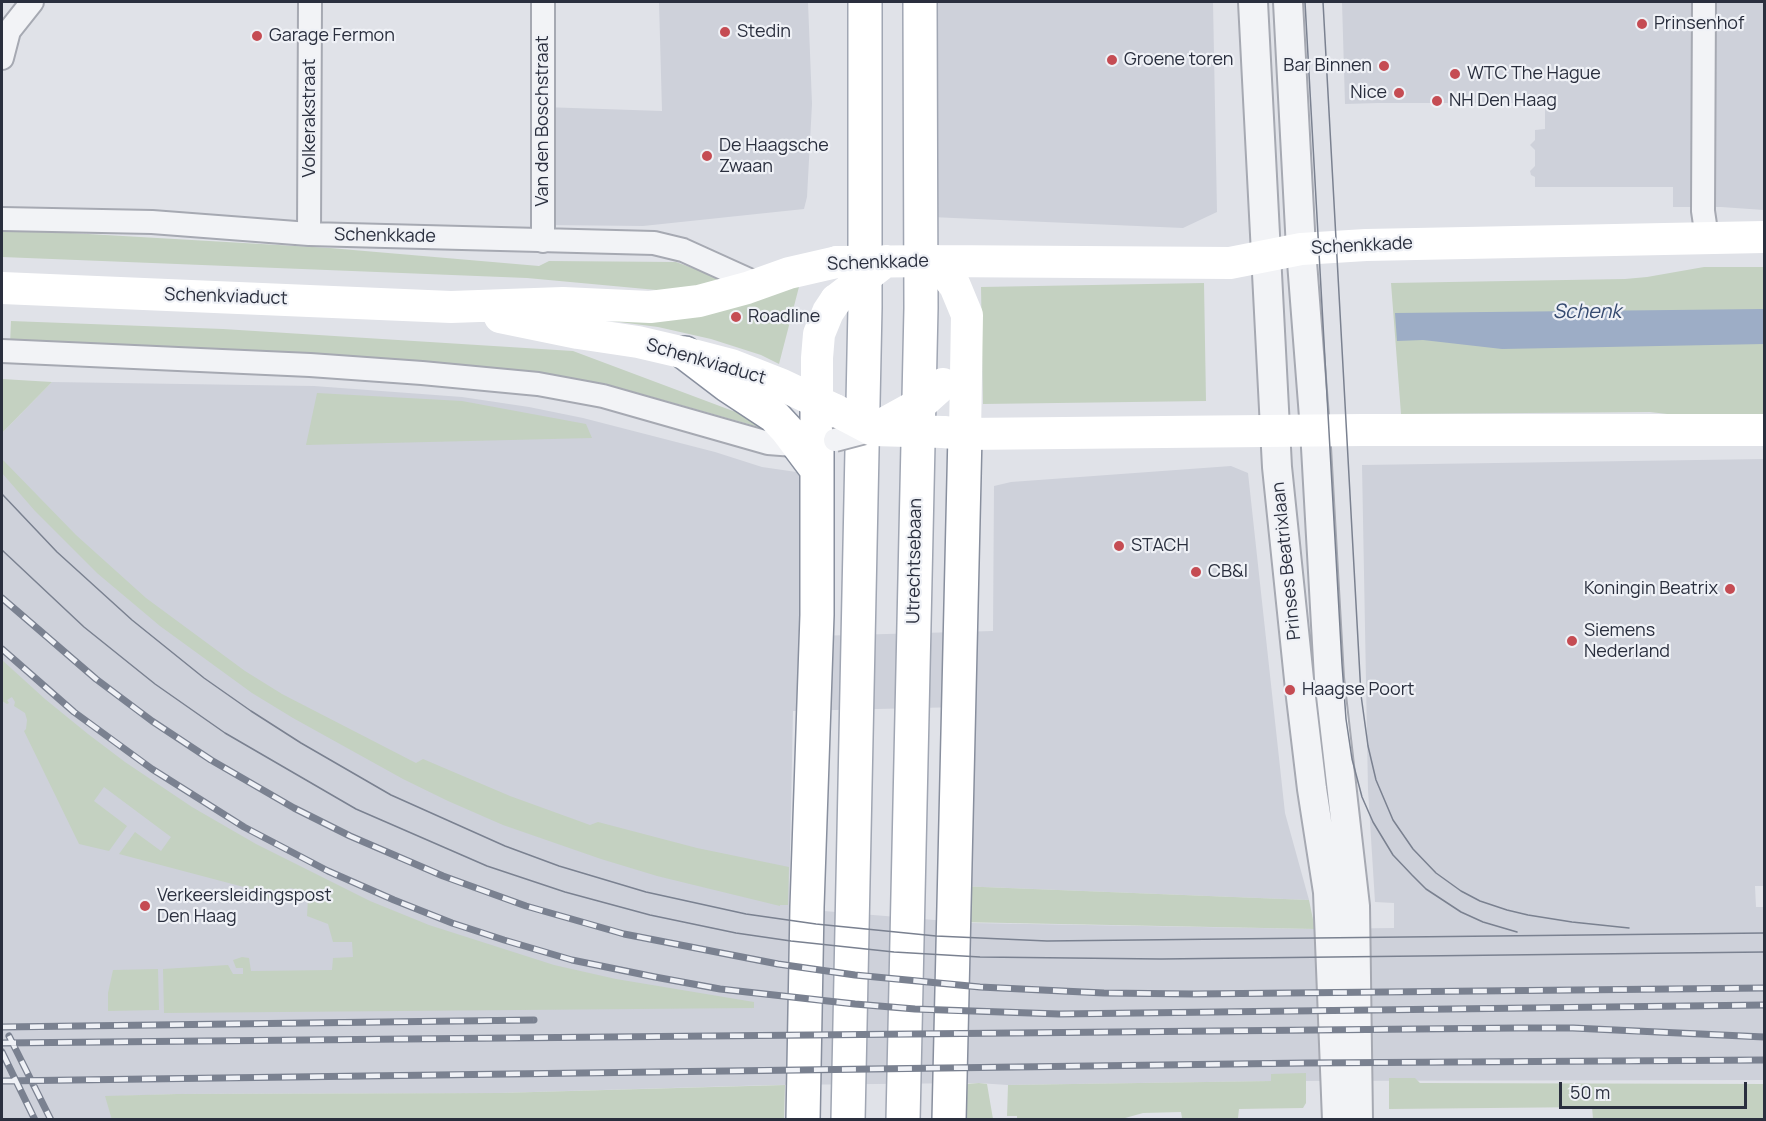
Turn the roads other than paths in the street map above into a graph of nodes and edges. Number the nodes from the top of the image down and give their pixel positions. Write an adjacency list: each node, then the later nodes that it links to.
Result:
1 (32, 2): 9 (street)
2 (310, 2): 11 (street, Volkerakstraat)
3 (543, 2): 14 (street, Van den Boschstraat)
4 (920, 2): 33 (main road, Utrechtsebaan)
5 (1253, 2): 16 (street, Prinses Beatrixlaan)
6 (1288, 2): 15 (street, Prinses Beatrixlaan)
7 (1704, 2): 13 (street)
8 (865, 4): 32 (main road)
9 (2, 58)
10 (2, 219): 11 (street, Schenkkade)
11 (309, 234): 14 (street, Schenkkade)
12 (1764, 237): 13 (main road, Schenkkade)
13 (1707, 238): 15 (main road, Schenkkade)
14 (543, 241): 19 (street, Schenkkade)
15 (1301, 249): 16 (main road, Schenkkade); 27 (street, Prinses Beatrixlaan)
16 (1266, 257): 18 (main road, Schenkkade); 26 (street, Prinses Beatrixlaan)
17 (886, 261): 18 (main road, Schenkkade, bridge); 19 (main road, Schenkkade, bridge); 30 (main road, bridge)
18 (941, 265): 24 (main road)
19 (758, 284): 21 (main road, Schenkviaduct)
20 (6, 288): 21 (main road, Schenkviaduct)
21 (451, 307): 23 (main road, Schenkviaduct)
22 (2, 351): 30 (street)
23 (685, 353): 30 (main road); 30 (main road, Schenkviaduct)
24 (966, 360): 25 (main road, bridge); 29 (main road)
25 (873, 430): 29 (main road, bridge); 30 (main road, bridge)
26 (1276, 430): 27 (main road); 29 (main road); 35 (street, Prinses Beatrixlaan)
27 (1315, 430): 28 (main road); 36 (street, Prinses Beatrixlaan)
28 (1764, 430)
29 (954, 433): 34 (main road)
30 (820, 435): 31 (main road)
31 (803, 1119)
32 (848, 1119)
33 (903, 1119)
34 (949, 1119)
35 (1337, 1119)
36 (1358, 1119)

